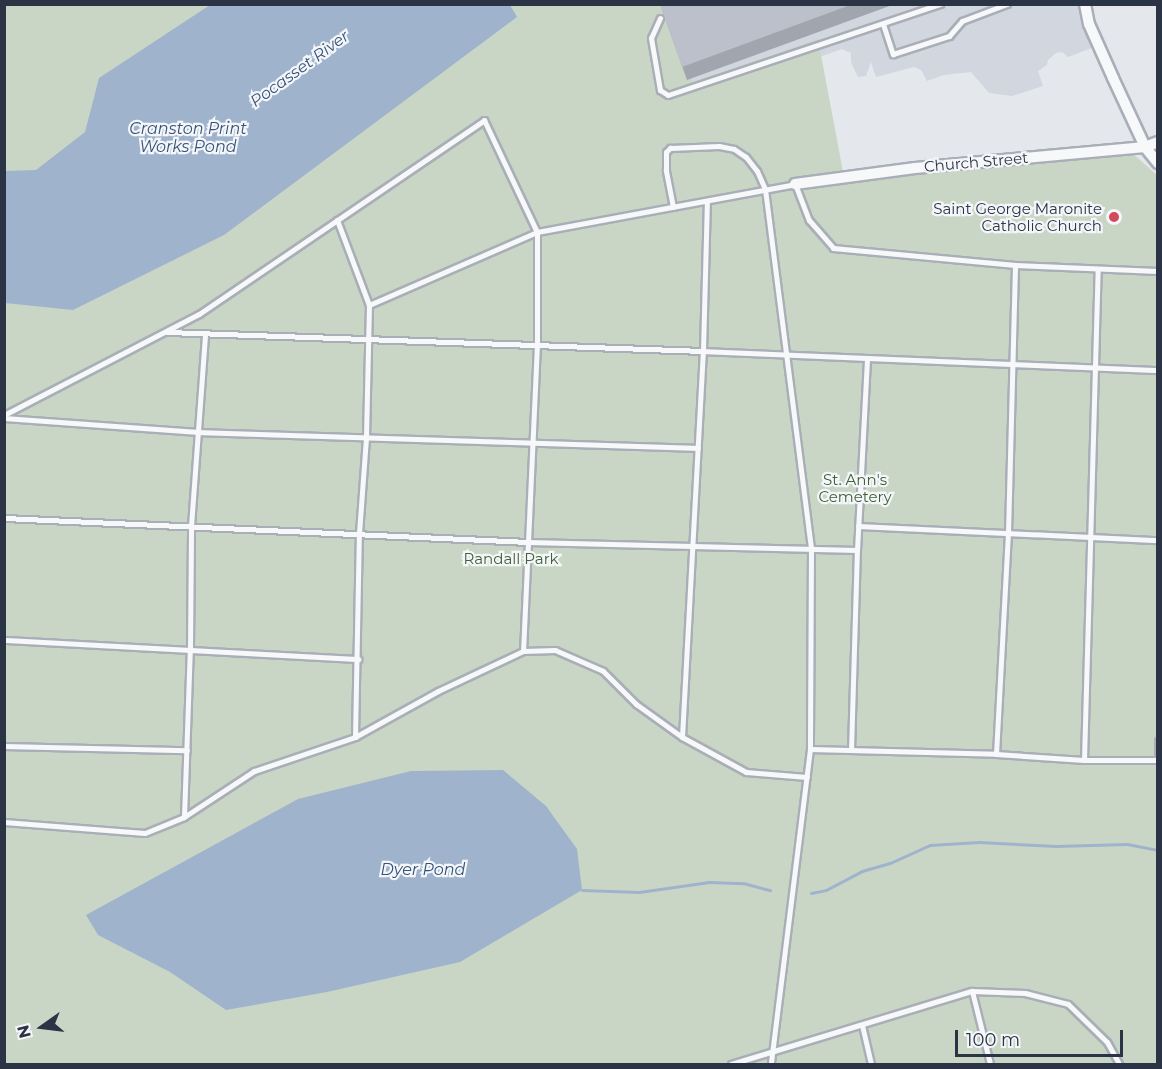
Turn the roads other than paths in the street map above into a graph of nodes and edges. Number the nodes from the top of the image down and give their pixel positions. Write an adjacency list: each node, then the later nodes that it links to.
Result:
1 (940, 4): 5 (lane)
2 (1007, 4): 5 (lane)
3 (1085, 4): 7 (street)
4 (660, 18): 5 (lane)
5 (883, 24)
6 (1158, 142): 7 (street, Church Street)
7 (1146, 147): 8 (street); 9 (street, Church Street)
8 (1158, 163)
9 (795, 184): 10 (lane); 15 (lane)
10 (765, 189): 11 (lane); 12 (lane); 24 (lane)
11 (707, 201): 12 (lane); 23 (lane)
12 (673, 207): 14 (lane)
13 (337, 220): 14 (lane); 18 (lane); 19 (lane)
14 (537, 232): 18 (lane); 22 (lane)
15 (1015, 265): 16 (lane); 26 (lane)
16 (1098, 269): 17 (lane); 27 (lane)
17 (1158, 271)
18 (369, 304): 21 (lane)
19 (164, 332): 20 (lane); 29 (lane)
20 (205, 334): 21 (lane); 30 (lane)
21 (369, 338): 22 (lane); 31 (lane)
22 (537, 345): 23 (lane); 32 (lane)
23 (703, 351): 24 (lane); 33 (lane)
24 (784, 356): 25 (lane); 43 (lane)
25 (867, 358): 26 (lane); 36 (lane)
26 (1012, 364): 27 (lane); 38 (lane)
27 (1095, 368): 28 (lane); 39 (lane)
28 (1158, 370)
29 (4, 416): 30 (lane)
30 (198, 432): 31 (lane); 35 (lane)
31 (366, 437): 32 (lane); 37 (lane)
32 (532, 443): 33 (lane); 41 (lane)
33 (698, 448): 42 (lane)
34 (4, 518): 35 (lane)
35 (191, 526): 37 (lane); 46 (lane)
36 (858, 526): 38 (lane); 44 (lane)
37 (359, 533): 41 (lane); 48 (lane)
38 (1008, 533): 39 (lane); 56 (lane)
39 (1090, 537): 40 (lane); 57 (lane)
40 (1158, 540)
41 (528, 542): 42 (lane); 47 (lane)
42 (692, 547): 43 (lane); 50 (lane)
43 (811, 548): 44 (lane); 53 (lane)
44 (856, 550): 55 (lane)
45 (4, 640): 46 (lane)
46 (190, 648): 48 (lane); 54 (lane)
47 (523, 651): 49 (lane); 50 (lane)
48 (358, 659): 49 (lane)
49 (355, 737): 60 (lane)
50 (682, 737): 59 (lane)
51 (1158, 741): 58 (lane)
52 (4, 746): 54 (lane)
53 (810, 749): 55 (lane); 59 (lane)
54 (187, 750): 60 (lane)
55 (851, 750): 56 (lane)
56 (996, 754): 57 (lane)
57 (1084, 760): 58 (lane)
58 (1157, 760)
59 (807, 777): 64 (lane)
60 (184, 817): 61 (lane)
61 (4, 822)
62 (972, 991): 63 (lane); 68 (lane); 69 (lane)
63 (861, 1025): 64 (lane); 67 (lane)
64 (772, 1052): 65 (lane); 66 (lane)
65 (731, 1065)
66 (771, 1065)
67 (871, 1065)
68 (990, 1065)
69 (1119, 1065)

